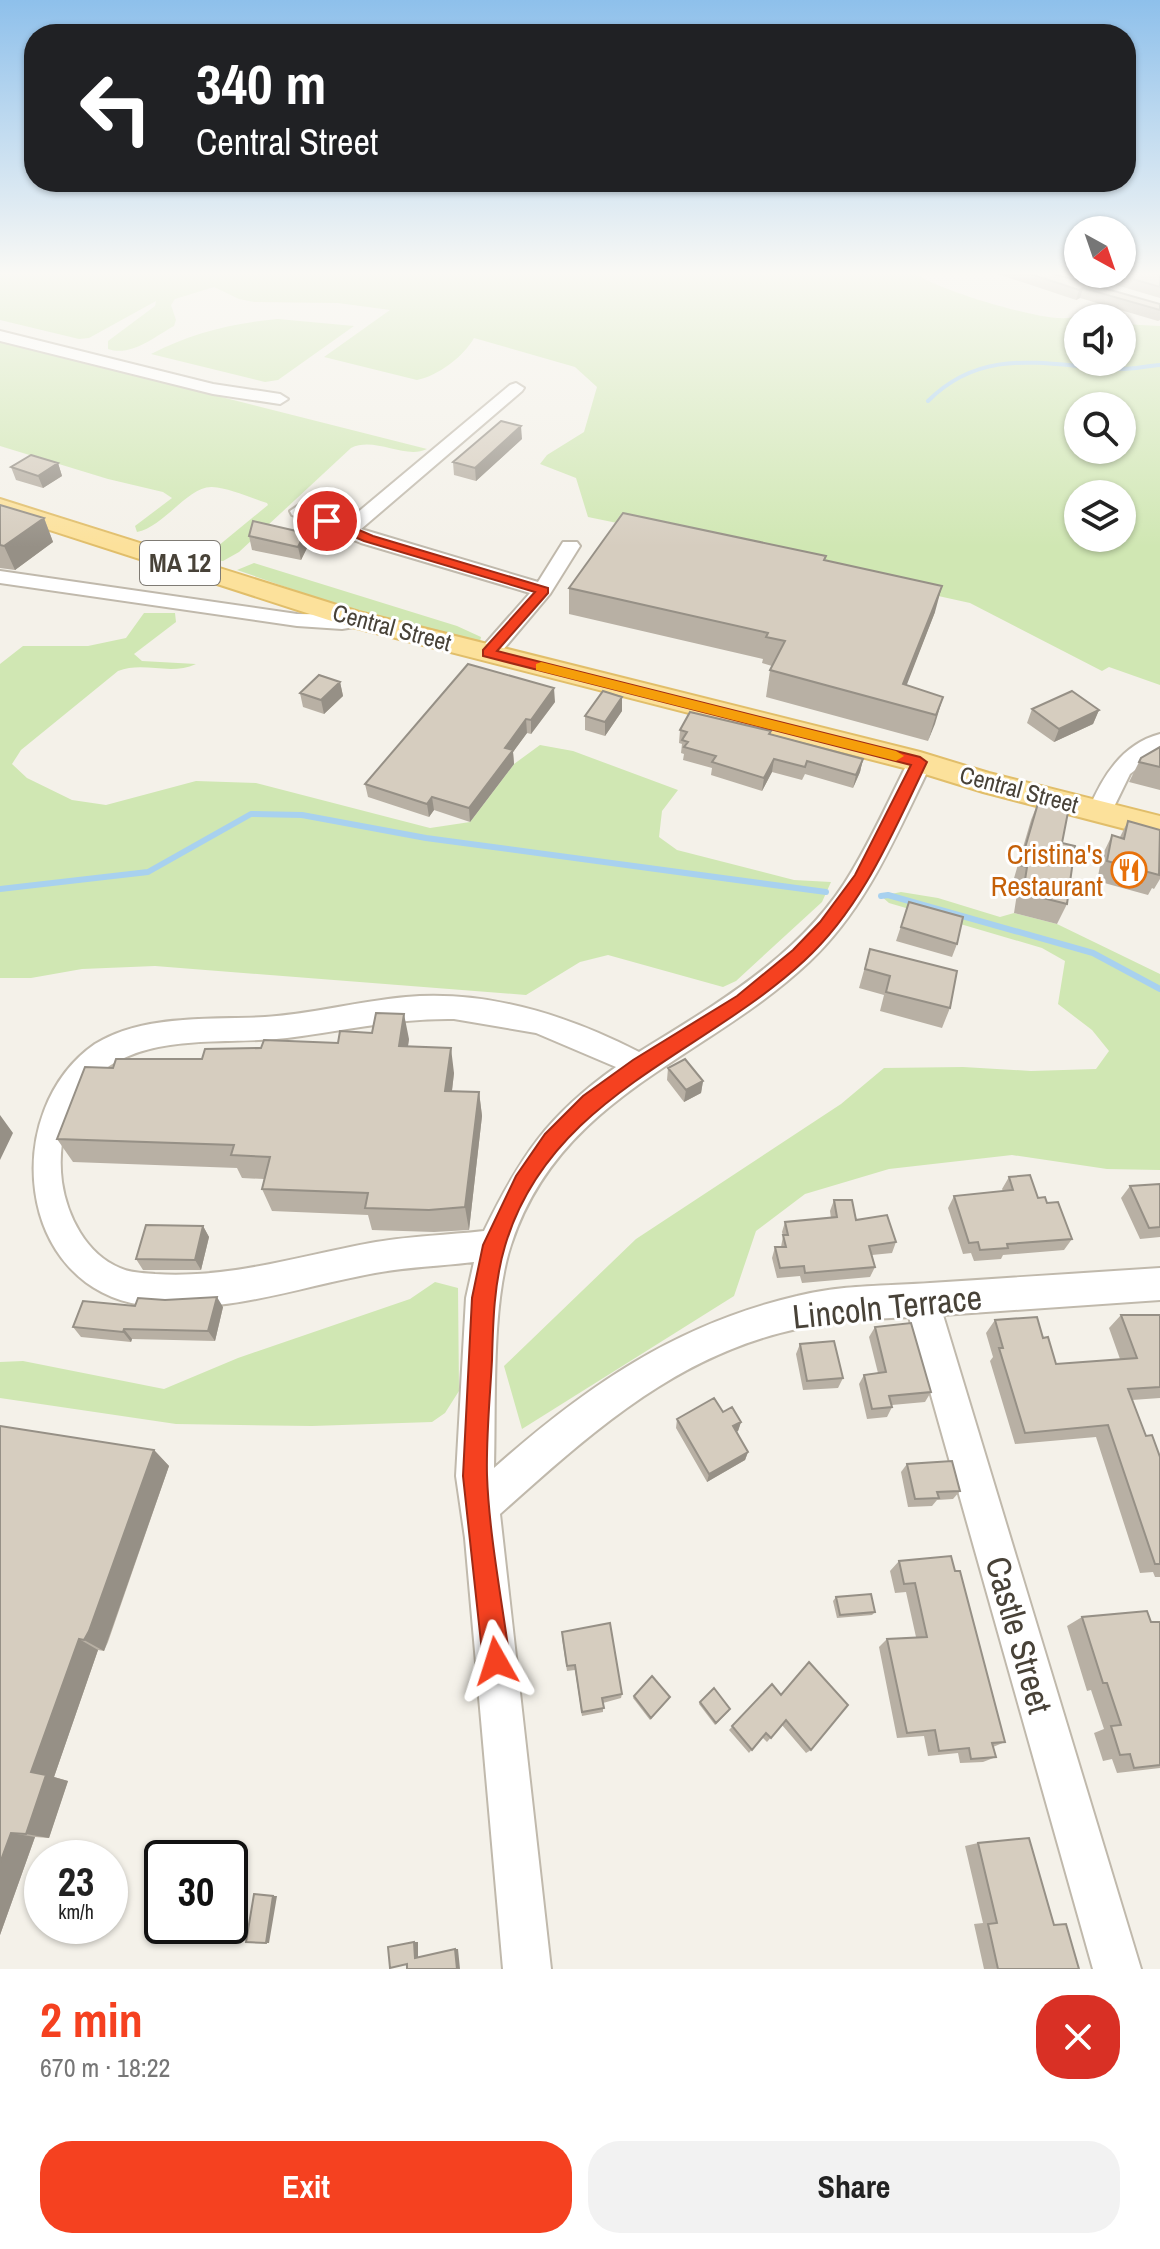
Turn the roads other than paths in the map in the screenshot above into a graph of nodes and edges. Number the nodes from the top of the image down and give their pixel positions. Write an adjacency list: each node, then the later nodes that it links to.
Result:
1 (112, 364): 3 (street)
2 (516, 388): 6 (street)
3 (280, 399)
4 (0, 506): 10 (main road, Central Street / MA 12)
5 (299, 511): 6 (street)
6 (350, 529): 9 (street)
7 (570, 546): 9 (street)
8 (0, 577): 10 (street)
9 (543, 590): 11 (street)
10 (360, 621): 11 (main road, Central Street / MA 12)
11 (488, 653): 13 (main road, Central Street / MA 12)
12 (1160, 741): 14 (street)
13 (920, 762): 14 (main road, Central Street / MA 12); 16 (street)
14 (1100, 811): 15 (main road, Central Street / MA 12)
15 (1160, 827)
16 (640, 1066): 17 (street); 17 (street)
17 (494, 1245): 20 (street)
18 (1160, 1284): 19 (street, Lincoln Terrace)
19 (922, 1301): 20 (street, Lincoln Terrace); 22 (street, Castle Street)
20 (479, 1507): 21 (street)
21 (527, 1969)
22 (1117, 1969)

